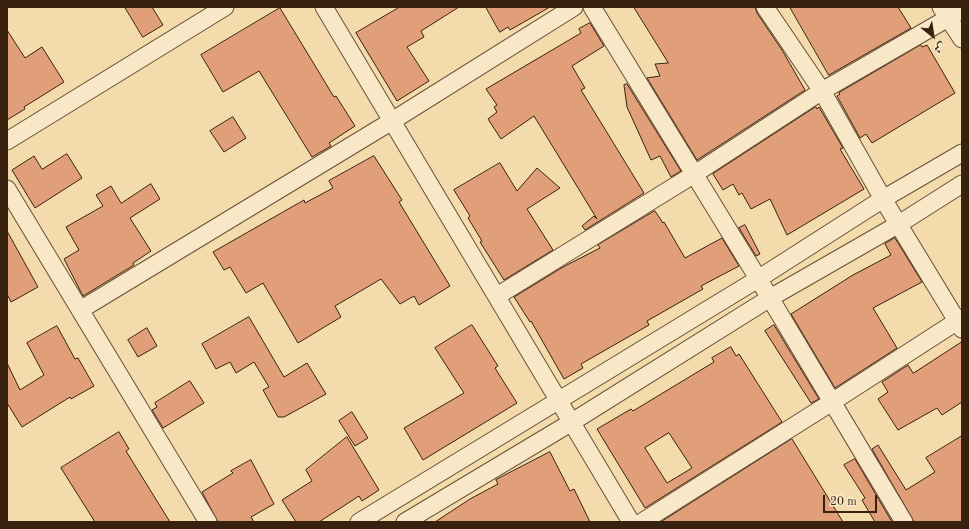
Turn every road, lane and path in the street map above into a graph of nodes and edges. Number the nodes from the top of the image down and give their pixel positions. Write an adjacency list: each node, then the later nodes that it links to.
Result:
1 (225, 7): 10 (street)
2 (324, 7): 9 (street)
3 (574, 7): 9 (street)
4 (592, 7): 12 (street)
5 (765, 7): 8 (street)
6 (950, 12): 7 (street); 8 (street)
7 (962, 40)
8 (822, 91): 12 (street); 15 (street)
9 (392, 121): 19 (street); 21 (street)
10 (7, 141)
11 (962, 153): 15 (street)
12 (693, 175): 18 (street); 19 (street)
13 (962, 184): 17 (street)
14 (7, 189): 16 (street)
15 (883, 199): 17 (street); 18 (street)
16 (12, 210): 21 (street)
17 (899, 224): 20 (street); 22 (street)
18 (758, 279): 20 (street); 23 (street)
19 (497, 296): 23 (street)
20 (770, 298): 24 (street); 25 (street)
21 (80, 310): 26 (street)
22 (960, 322): 24 (street)
23 (560, 401): 25 (street); 27 (street)
24 (832, 402): 30 (street); 31 (street)
25 (572, 422): 28 (street); 29 (street)
26 (208, 522)
27 (358, 522)
28 (405, 522)
29 (632, 522)
30 (642, 522)
31 (904, 522)

